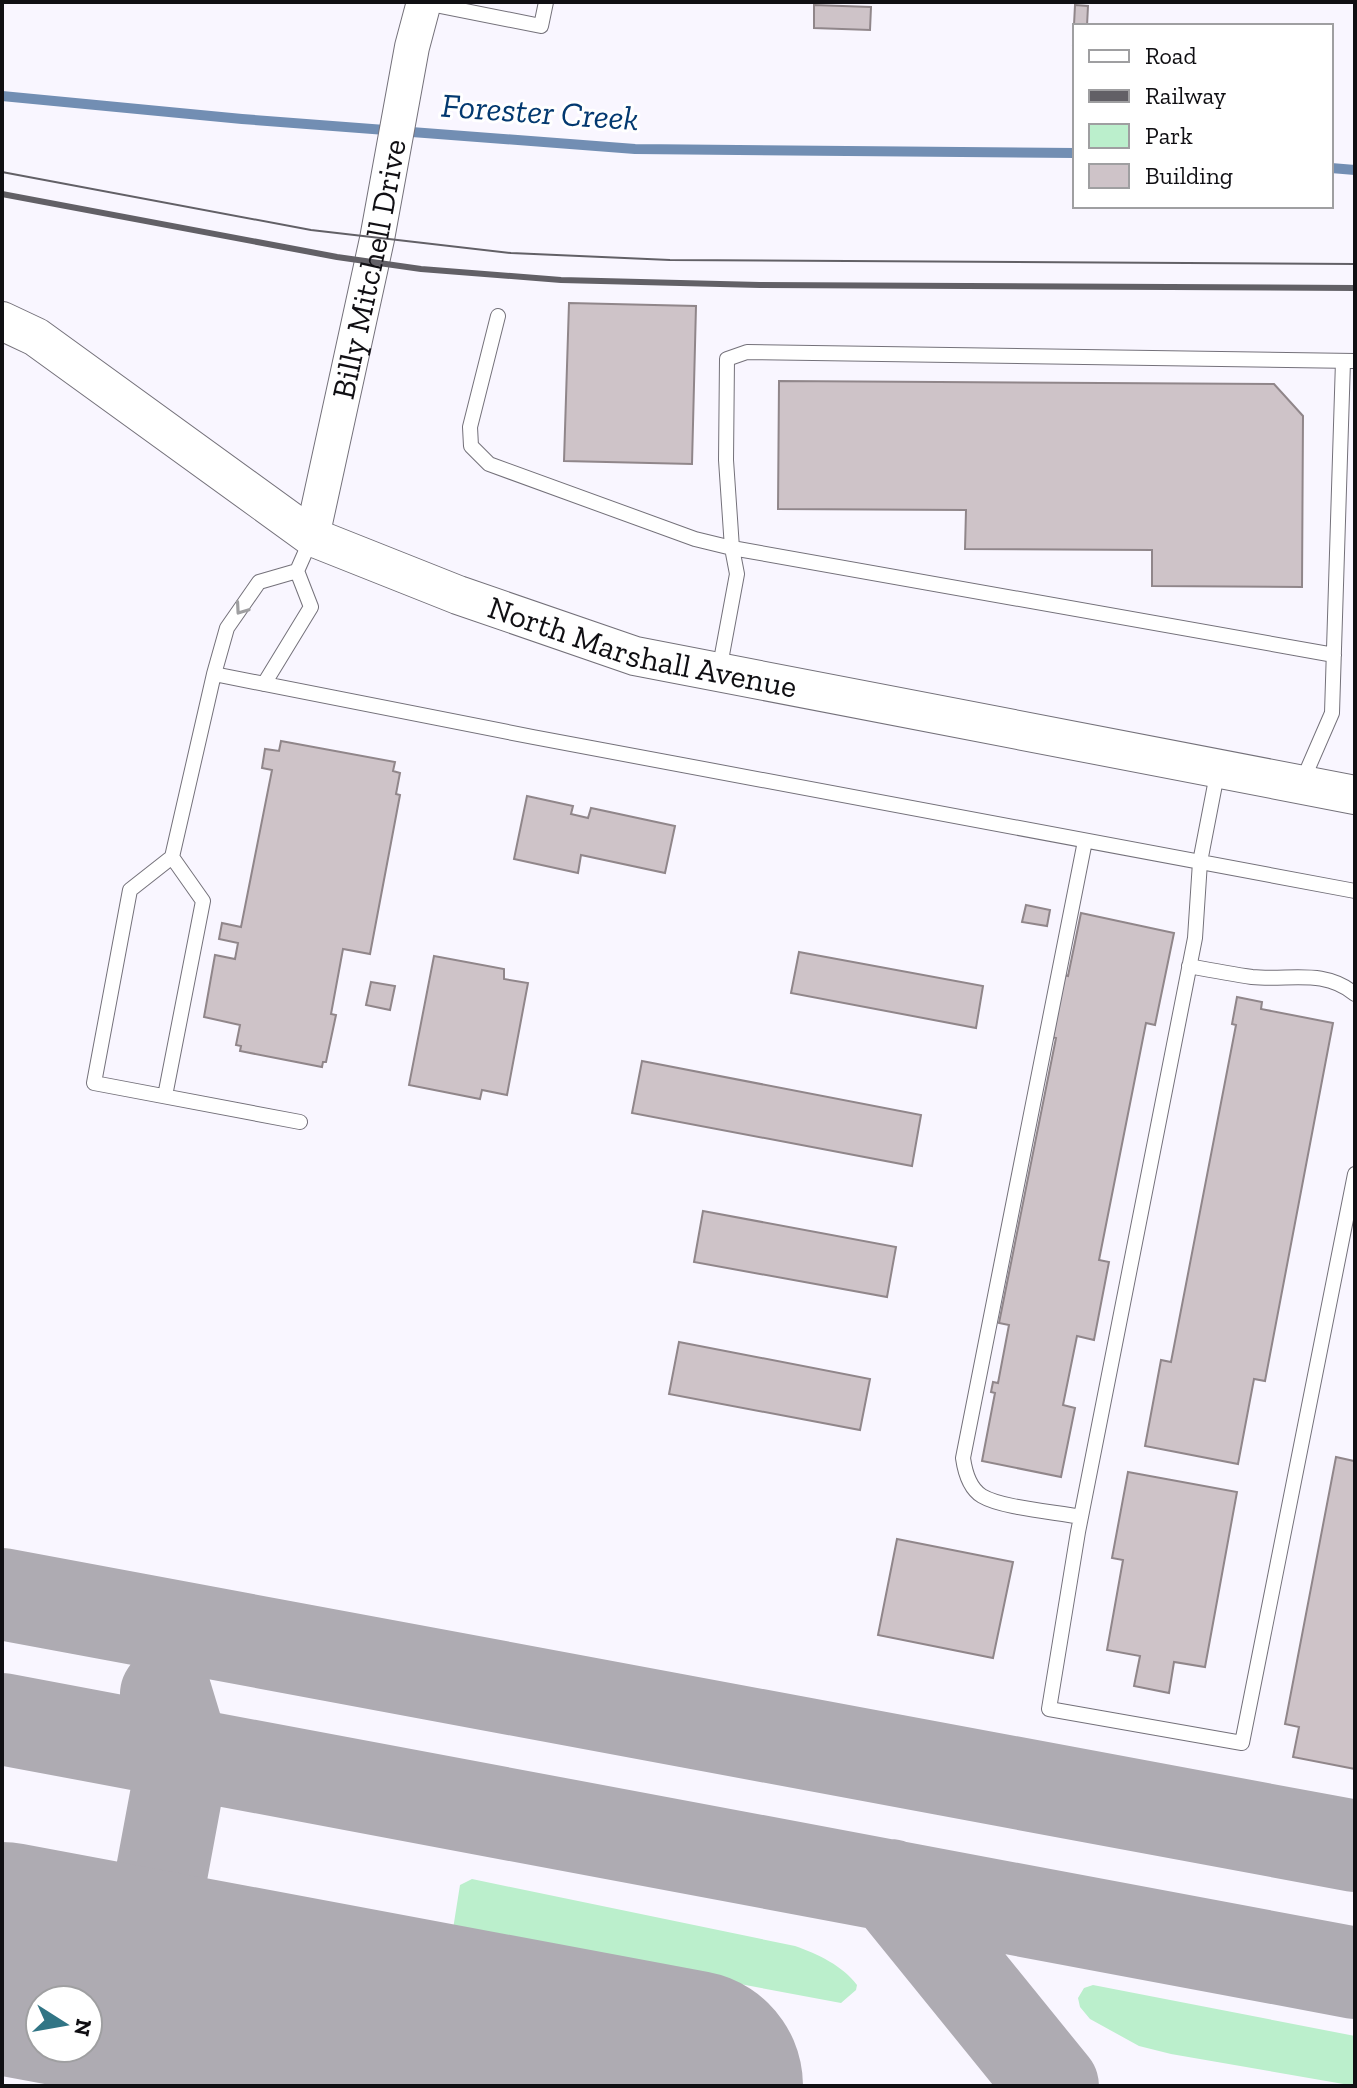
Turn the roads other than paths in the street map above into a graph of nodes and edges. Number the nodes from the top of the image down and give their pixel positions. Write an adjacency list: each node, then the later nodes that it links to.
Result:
1 (424, 2): 2 (lane); 6 (street, Billy Mitchell Drive)
2 (546, 2)
3 (498, 316): 7 (lane)
4 (2, 321): 6 (main road, North Marshall Avenue)
5 (1349, 361): 7 (lane); 9 (lane)
6 (312, 537): 8 (lane); 10 (main road, North Marshall Avenue)
7 (732, 548): 9 (lane); 10 (lane)
8 (297, 571): 11 (lane, one-way to 11); 12 (lane)
9 (1334, 655): 14 (lane)
10 (719, 672): 13 (main road, North Marshall Avenue)
11 (214, 674): 12 (lane); 17 (lane)
12 (264, 684): 16 (lane)
13 (1219, 768): 14 (main road, North Marshall Avenue); 18 (lane)
14 (1301, 784): 15 (main road, North Marshall Avenue)
15 (1355, 795)
16 (1085, 841): 18 (lane); 25 (lane)
17 (172, 857): 22 (lane); 22 (lane)
18 (1200, 862): 19 (lane); 20 (lane)
19 (1355, 891)
20 (1189, 966): 21 (lane); 25 (lane)
21 (1355, 994)
22 (165, 1096): 23 (lane)
23 (300, 1122)
24 (1355, 1174): 25 (lane)
25 (1081, 1517)

